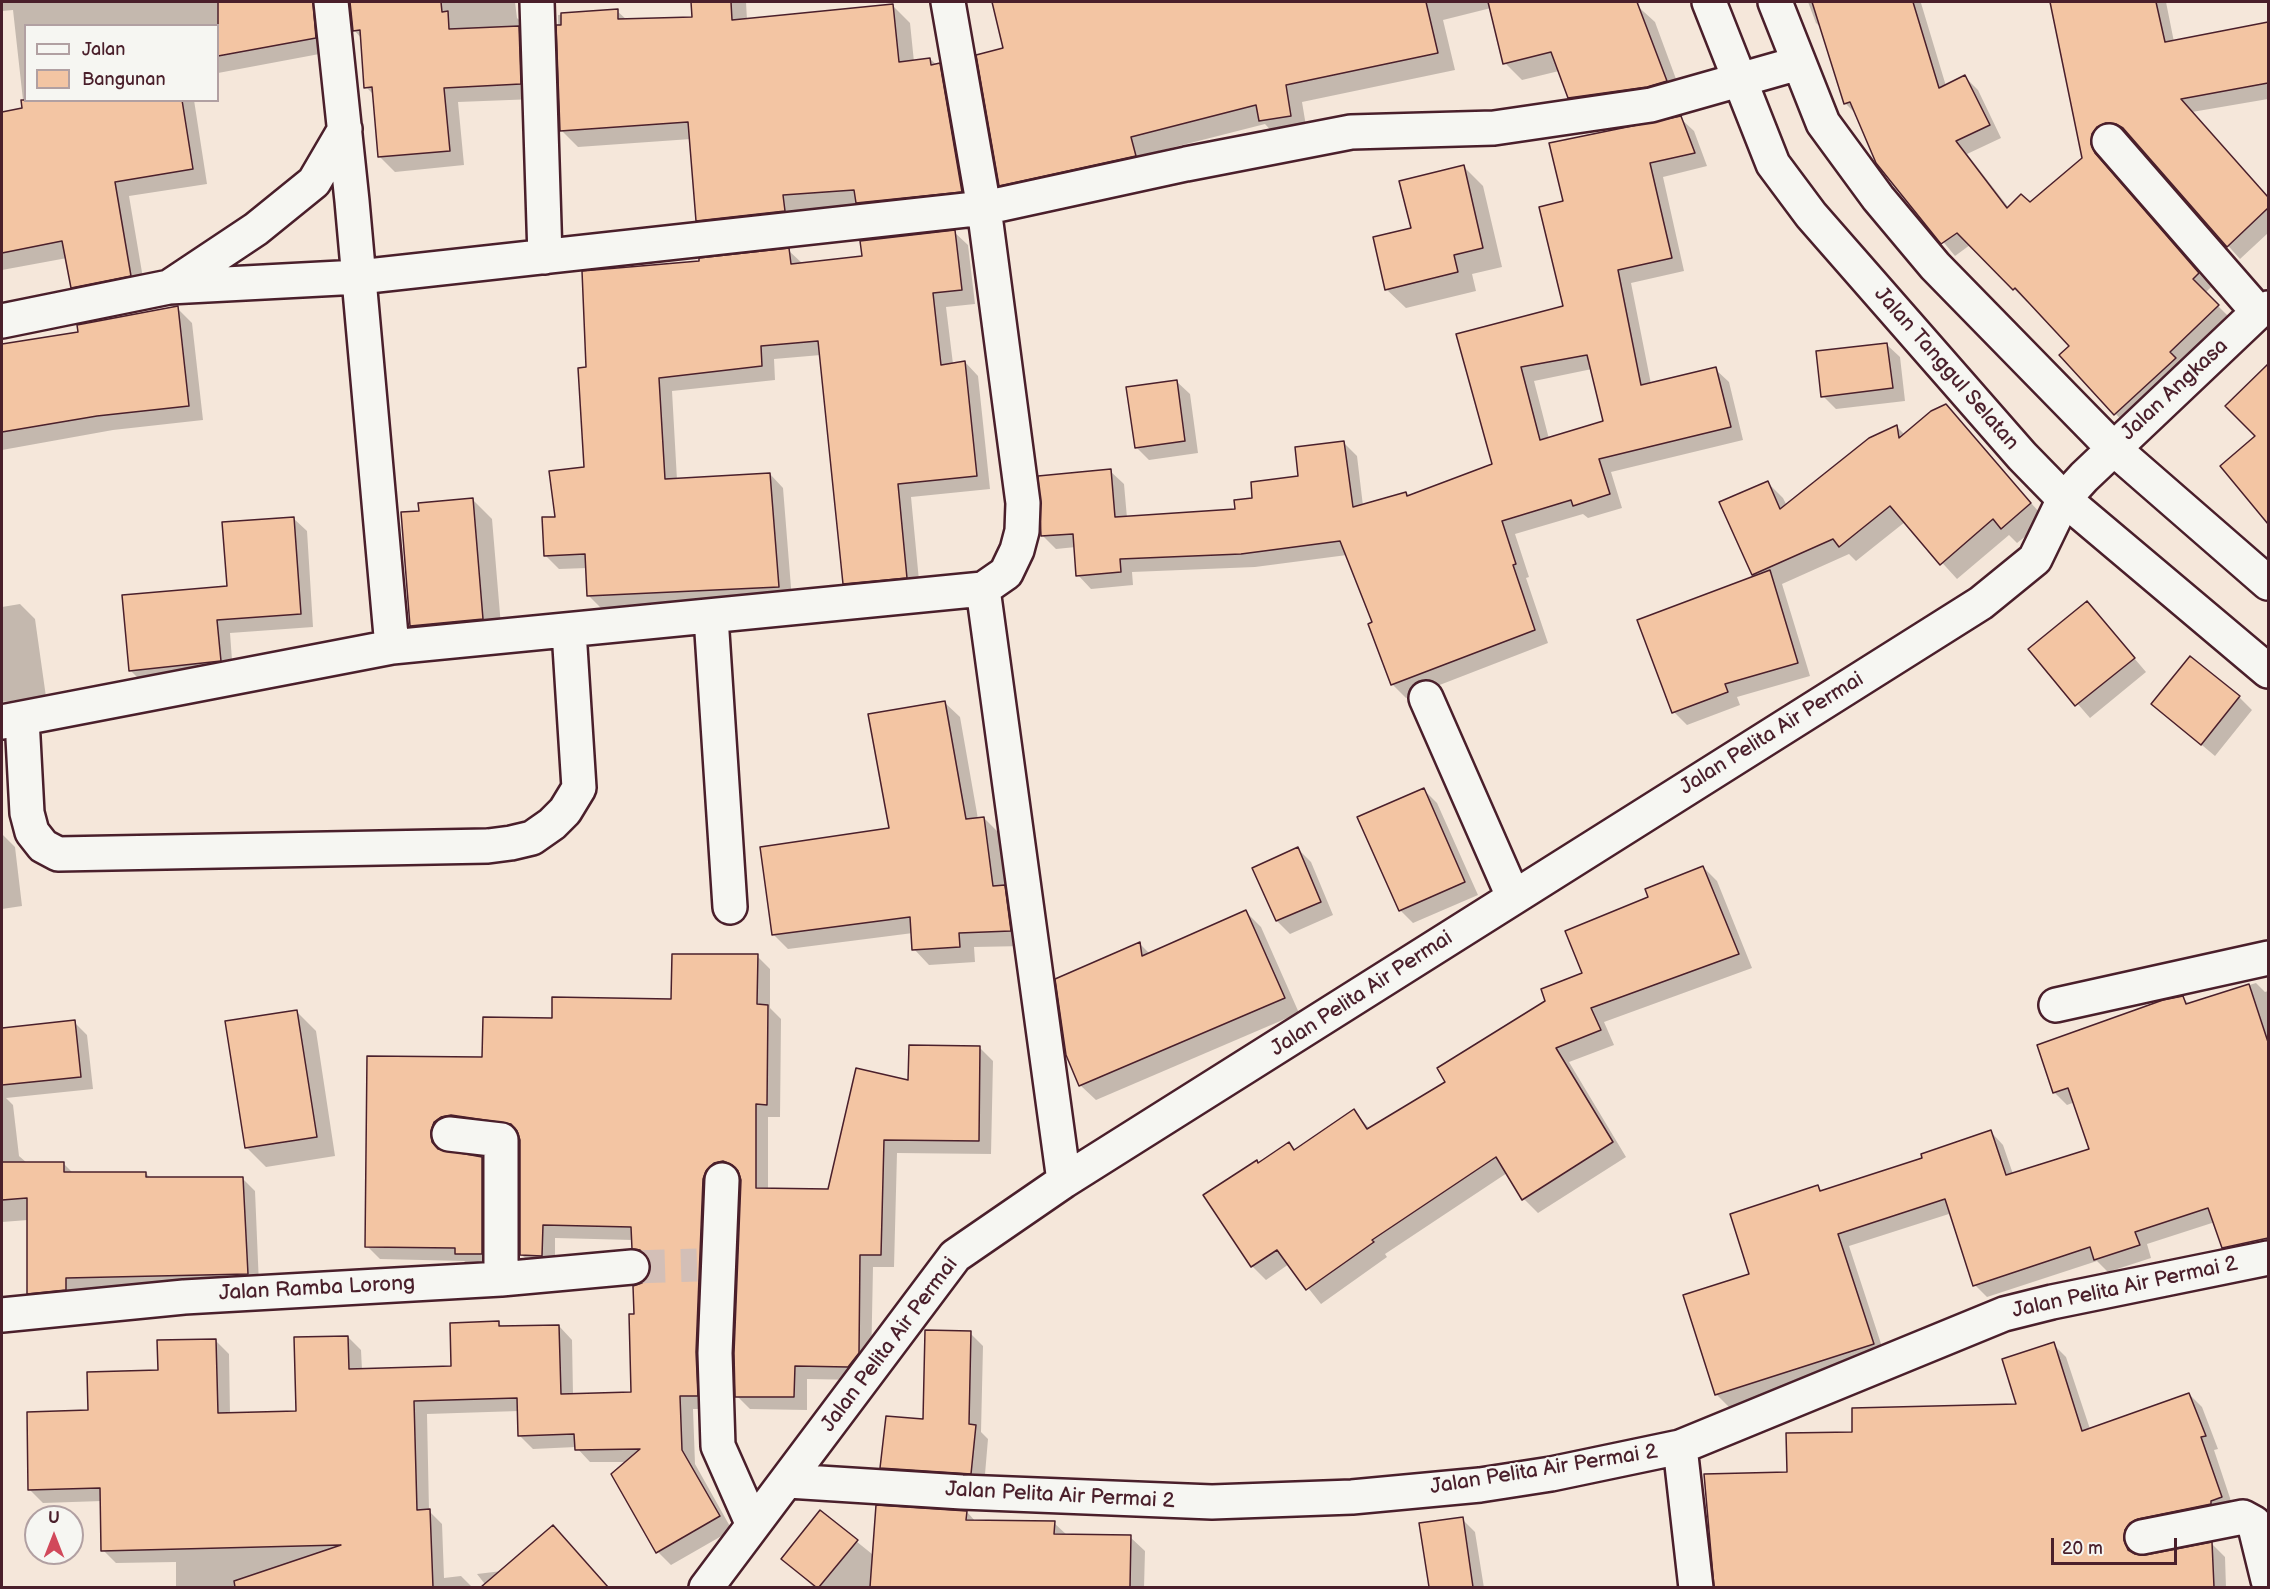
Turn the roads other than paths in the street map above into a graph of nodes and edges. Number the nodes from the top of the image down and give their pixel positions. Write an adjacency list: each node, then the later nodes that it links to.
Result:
1 (331, 2): 8 (street)
2 (537, 2): 11 (street)
3 (948, 2): 10 (street)
4 (1708, 2): 7 (street, Jalan Tanggul Selatan)
5 (1775, 2): 6 (street, Jalan Tanggul Selatan)
6 (1799, 63): 7 (street); 16 (street, Jalan Tanggul Selatan)
7 (1738, 80): 10 (street); 16 (street, Jalan Tanggul Selatan)
8 (345, 129): 12 (street); 13 (street)
9 (2109, 141): 14 (street)
10 (984, 208): 11 (street); 18 (street)
11 (545, 257): 12 (street)
12 (359, 277): 13 (street); 21 (street)
13 (170, 288): 15 (street)
14 (2263, 310): 16 (street, Jalan Angkasa)
15 (2, 321)
16 (2091, 470): 17 (street, Jalan Tanggul Selatan); 22 (street, Jalan Tanggul Selatan); 25 (street, Jalan Pelita Air Permai)
17 (2268, 583)
18 (983, 589): 19 (street); 31 (street)
19 (711, 617): 20 (street); 26 (street)
20 (569, 631): 21 (street); 24 (street)
21 (392, 647): 24 (street)
22 (2268, 671)
23 (1426, 698): 25 (street)
24 (12, 721)
25 (1513, 896): 31 (street, Jalan Pelita Air Permai)
26 (730, 908)
27 (2268, 958): 28 (street)
28 (2056, 1005)
29 (449, 1134): 34 (street)
30 (722, 1180): 38 (street)
31 (1064, 1181): 37 (street, Jalan Pelita Air Permai)
32 (2268, 1258): 36 (street, Jalan Pelita Air Permai 2)
33 (632, 1267): 34 (street, Jalan Ramba Lorong)
34 (501, 1279): 35 (street, Jalan Ramba Lorong)
35 (2, 1315)
36 (1680, 1447): 37 (street, Jalan Pelita Air Permai 2); 42 (street)
37 (788, 1481): 38 (street, Jalan Pelita Air Permai)
38 (753, 1525): 41 (street, Jalan Pelita Air Permai)
39 (2142, 1537): 40 (street)
40 (2268, 1580)
41 (706, 1587)
42 (1696, 1587)

